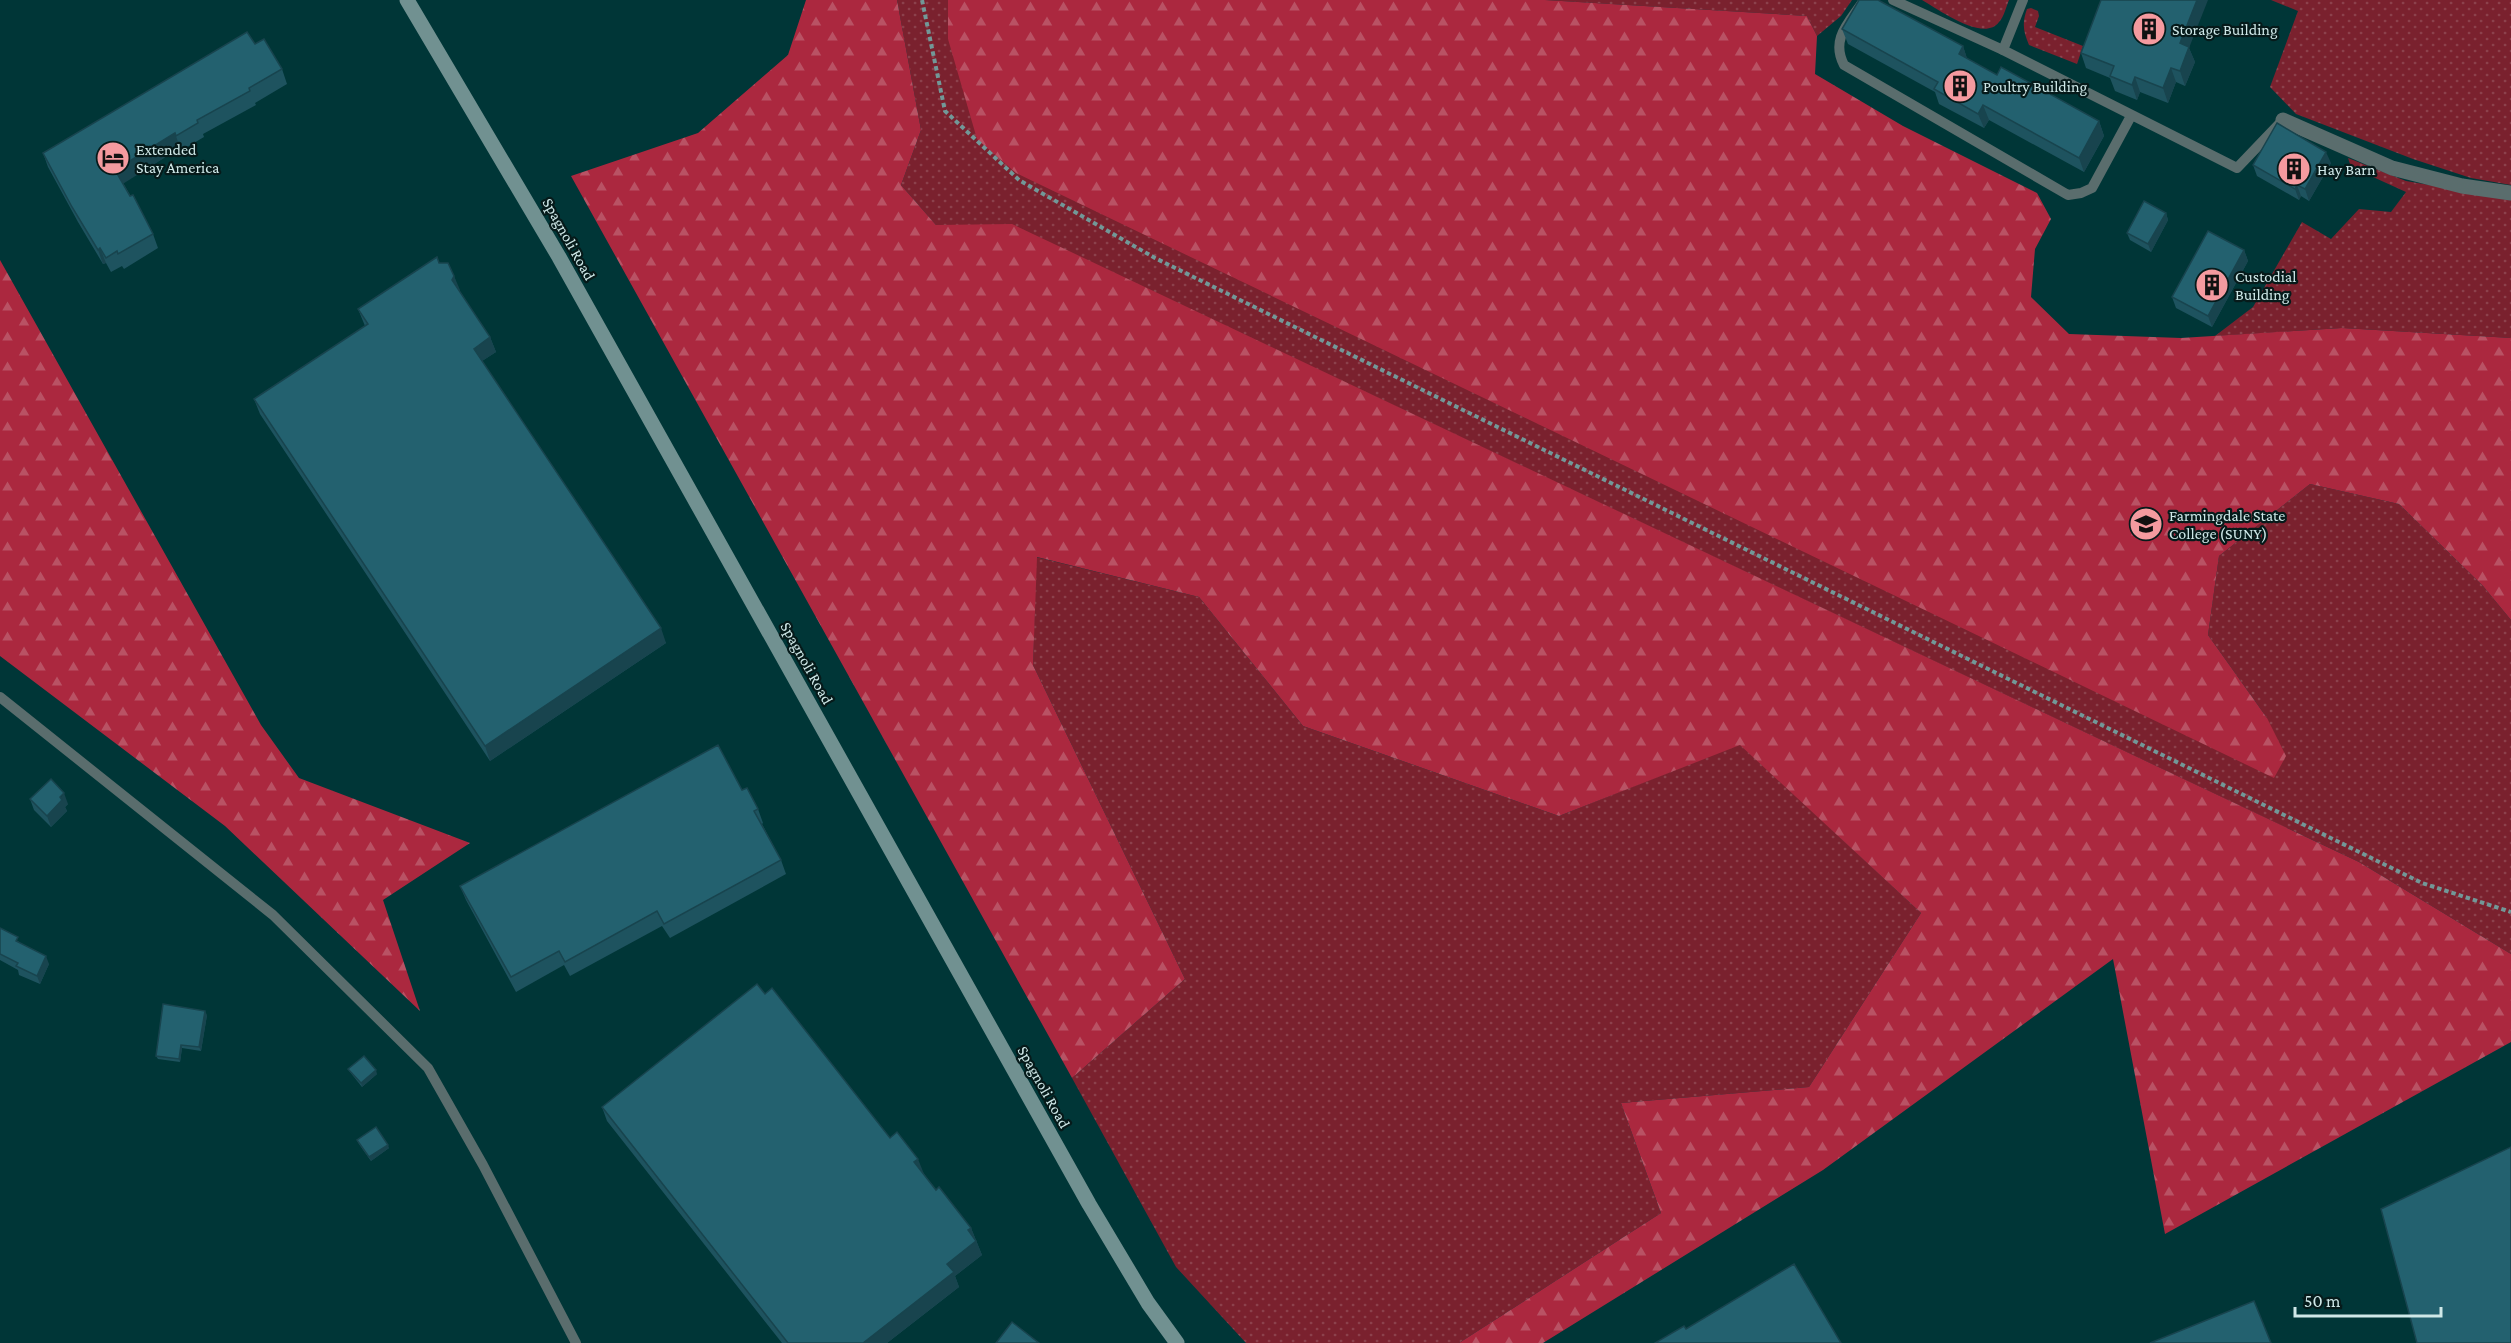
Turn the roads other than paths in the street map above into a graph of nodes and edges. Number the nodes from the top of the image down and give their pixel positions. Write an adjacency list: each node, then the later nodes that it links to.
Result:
1 (407, 0): 11 (main road, Spagnoli Road)
2 (1864, 0): 6 (lane)
3 (1893, 0): 5 (lane)
4 (2023, 0): 5 (lane)
5 (2003, 50): 6 (lane)
6 (2131, 116): 7 (lane)
7 (2283, 120): 8 (street)
8 (2511, 193)
9 (0, 697): 10 (lane)
10 (576, 1343)
11 (1177, 1343)

